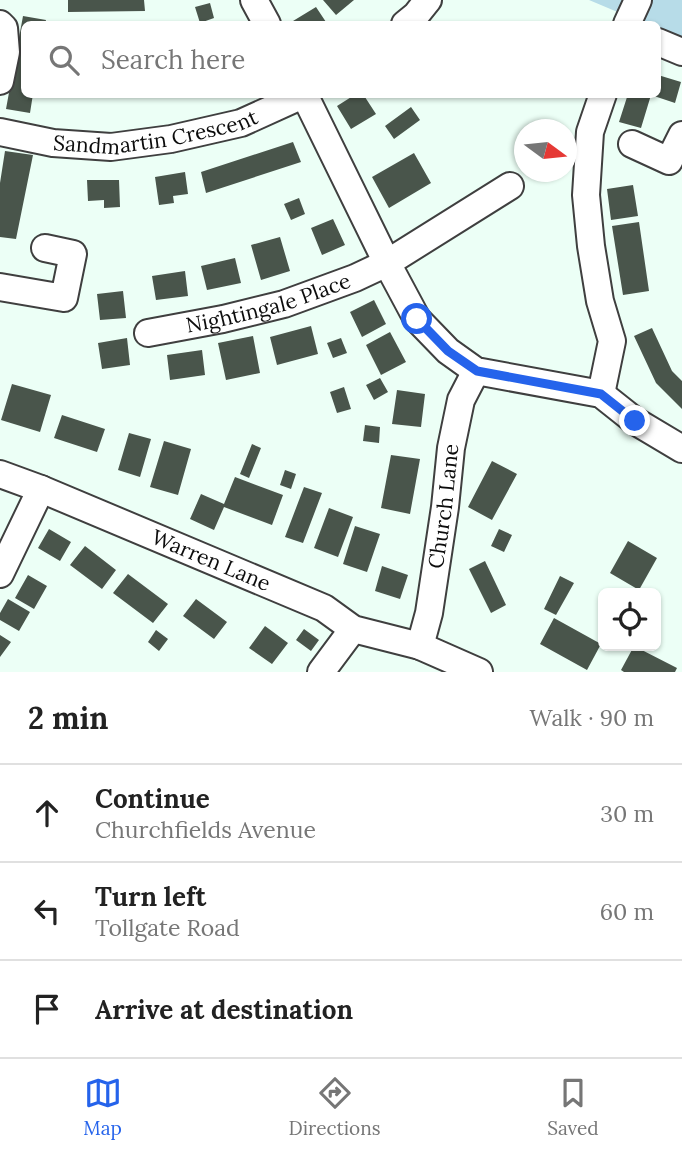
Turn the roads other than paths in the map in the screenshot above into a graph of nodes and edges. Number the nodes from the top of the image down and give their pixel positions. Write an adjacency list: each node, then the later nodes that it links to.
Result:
1 (254, 0): 4 (street)
2 (428, 0): 5 (street)
3 (638, 0): 6 (street)
4 (265, 21)
5 (409, 21)
6 (628, 21)
7 (0, 24): 10 (street)
8 (661, 44): 9 (street)
9 (682, 52)
10 (0, 81)
11 (297, 98): 14 (street, Sandmartin Crescent)
12 (305, 98): 20 (street)
13 (602, 98): 24 (street)
14 (0, 132)
15 (682, 135): 17 (street)
16 (632, 144): 17 (street)
17 (675, 166)
18 (510, 186): 20 (street, Nightingale Place)
19 (45, 248): 21 (street)
20 (387, 263): 22 (street, Nightingale Place); 23 (street)
21 (0, 287)
22 (148, 333)
23 (477, 371): 24 (street); 30 (street, Church Lane)
24 (601, 394): 25 (street)
25 (682, 449)
26 (0, 474): 27 (street, Warren Lane)
27 (41, 489): 28 (street); 29 (street, Warren Lane)
28 (0, 574)
29 (353, 629): 30 (street, Warren Lane); 31 (street)
30 (421, 646): 32 (street, Warren Lane)
31 (321, 672)
32 (479, 672)

